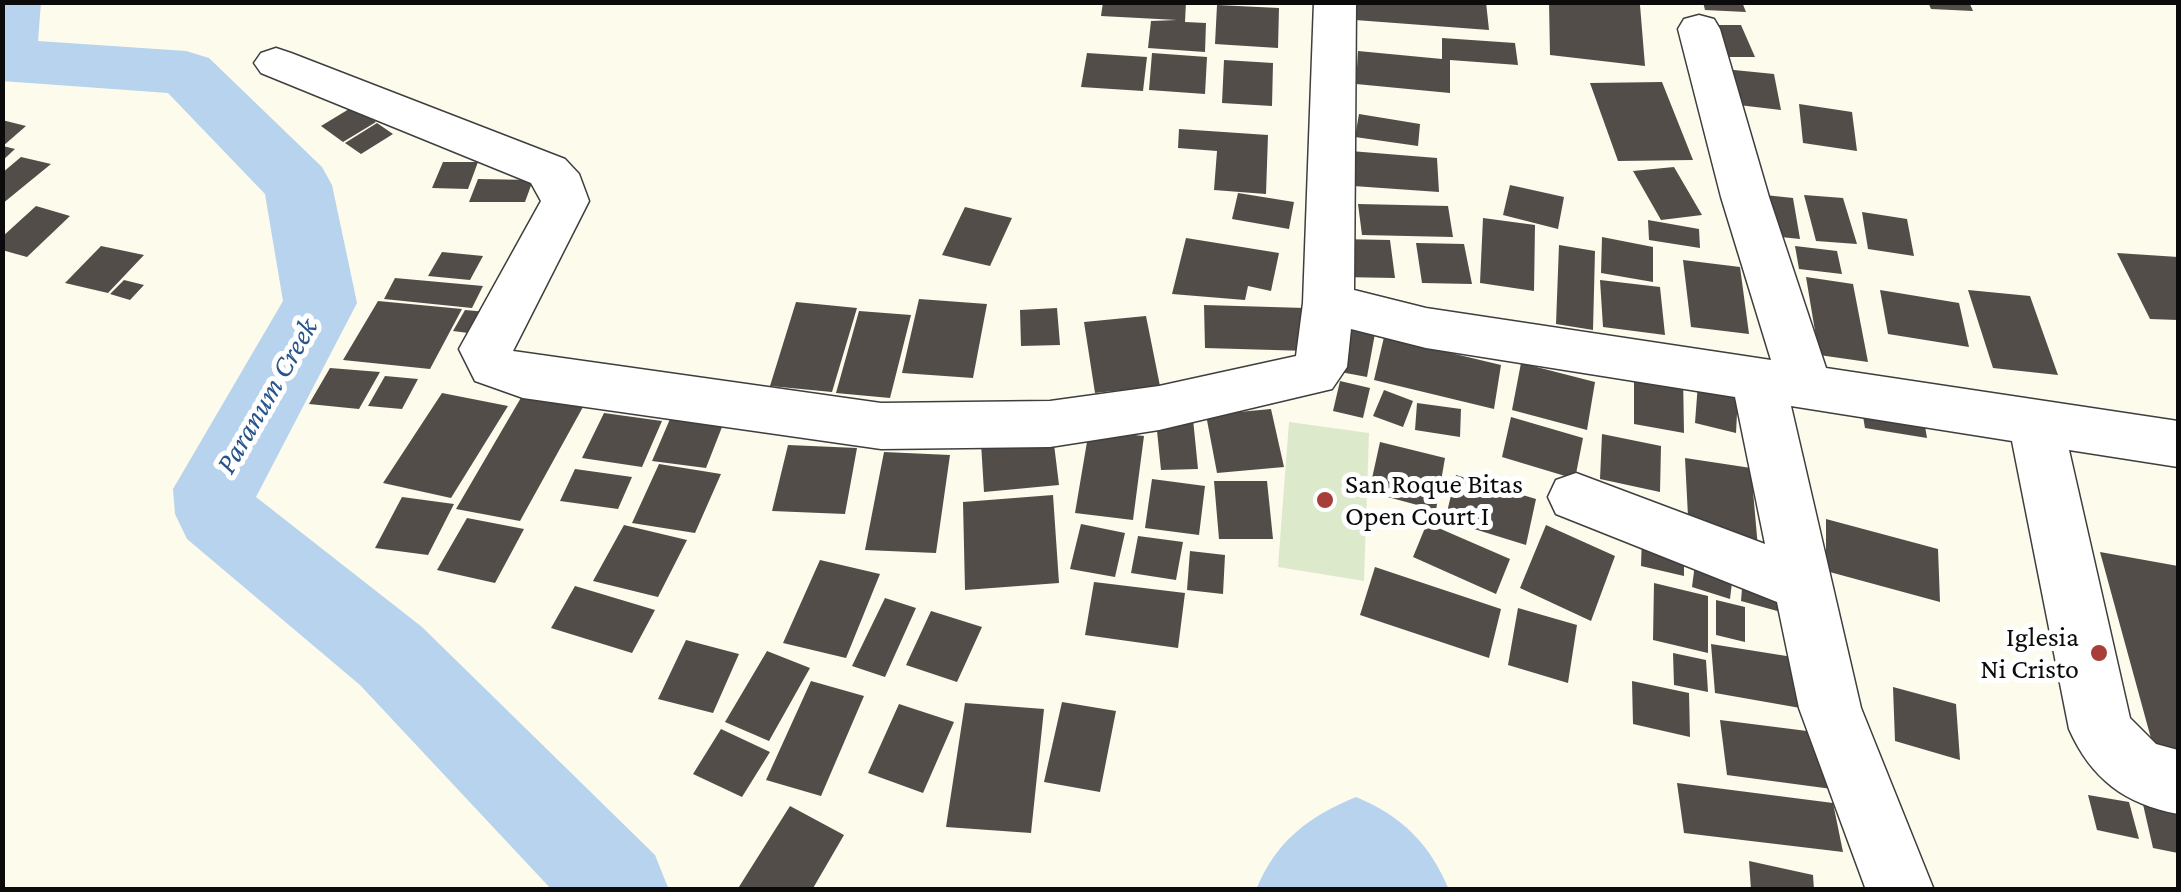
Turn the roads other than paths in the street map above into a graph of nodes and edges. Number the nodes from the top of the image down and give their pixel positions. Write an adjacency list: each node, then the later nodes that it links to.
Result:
1 (1335, 2): 4 (street)
2 (1698, 29): 5 (street)
3 (276, 64): 4 (street)
4 (1328, 303): 5 (street)
5 (1782, 383): 6 (street); 9 (street)
6 (2035, 422): 7 (street); 10 (street)
7 (2178, 444)
8 (1576, 497): 9 (street)
9 (1805, 586): 11 (street)
10 (2178, 782)
11 (1900, 890)

